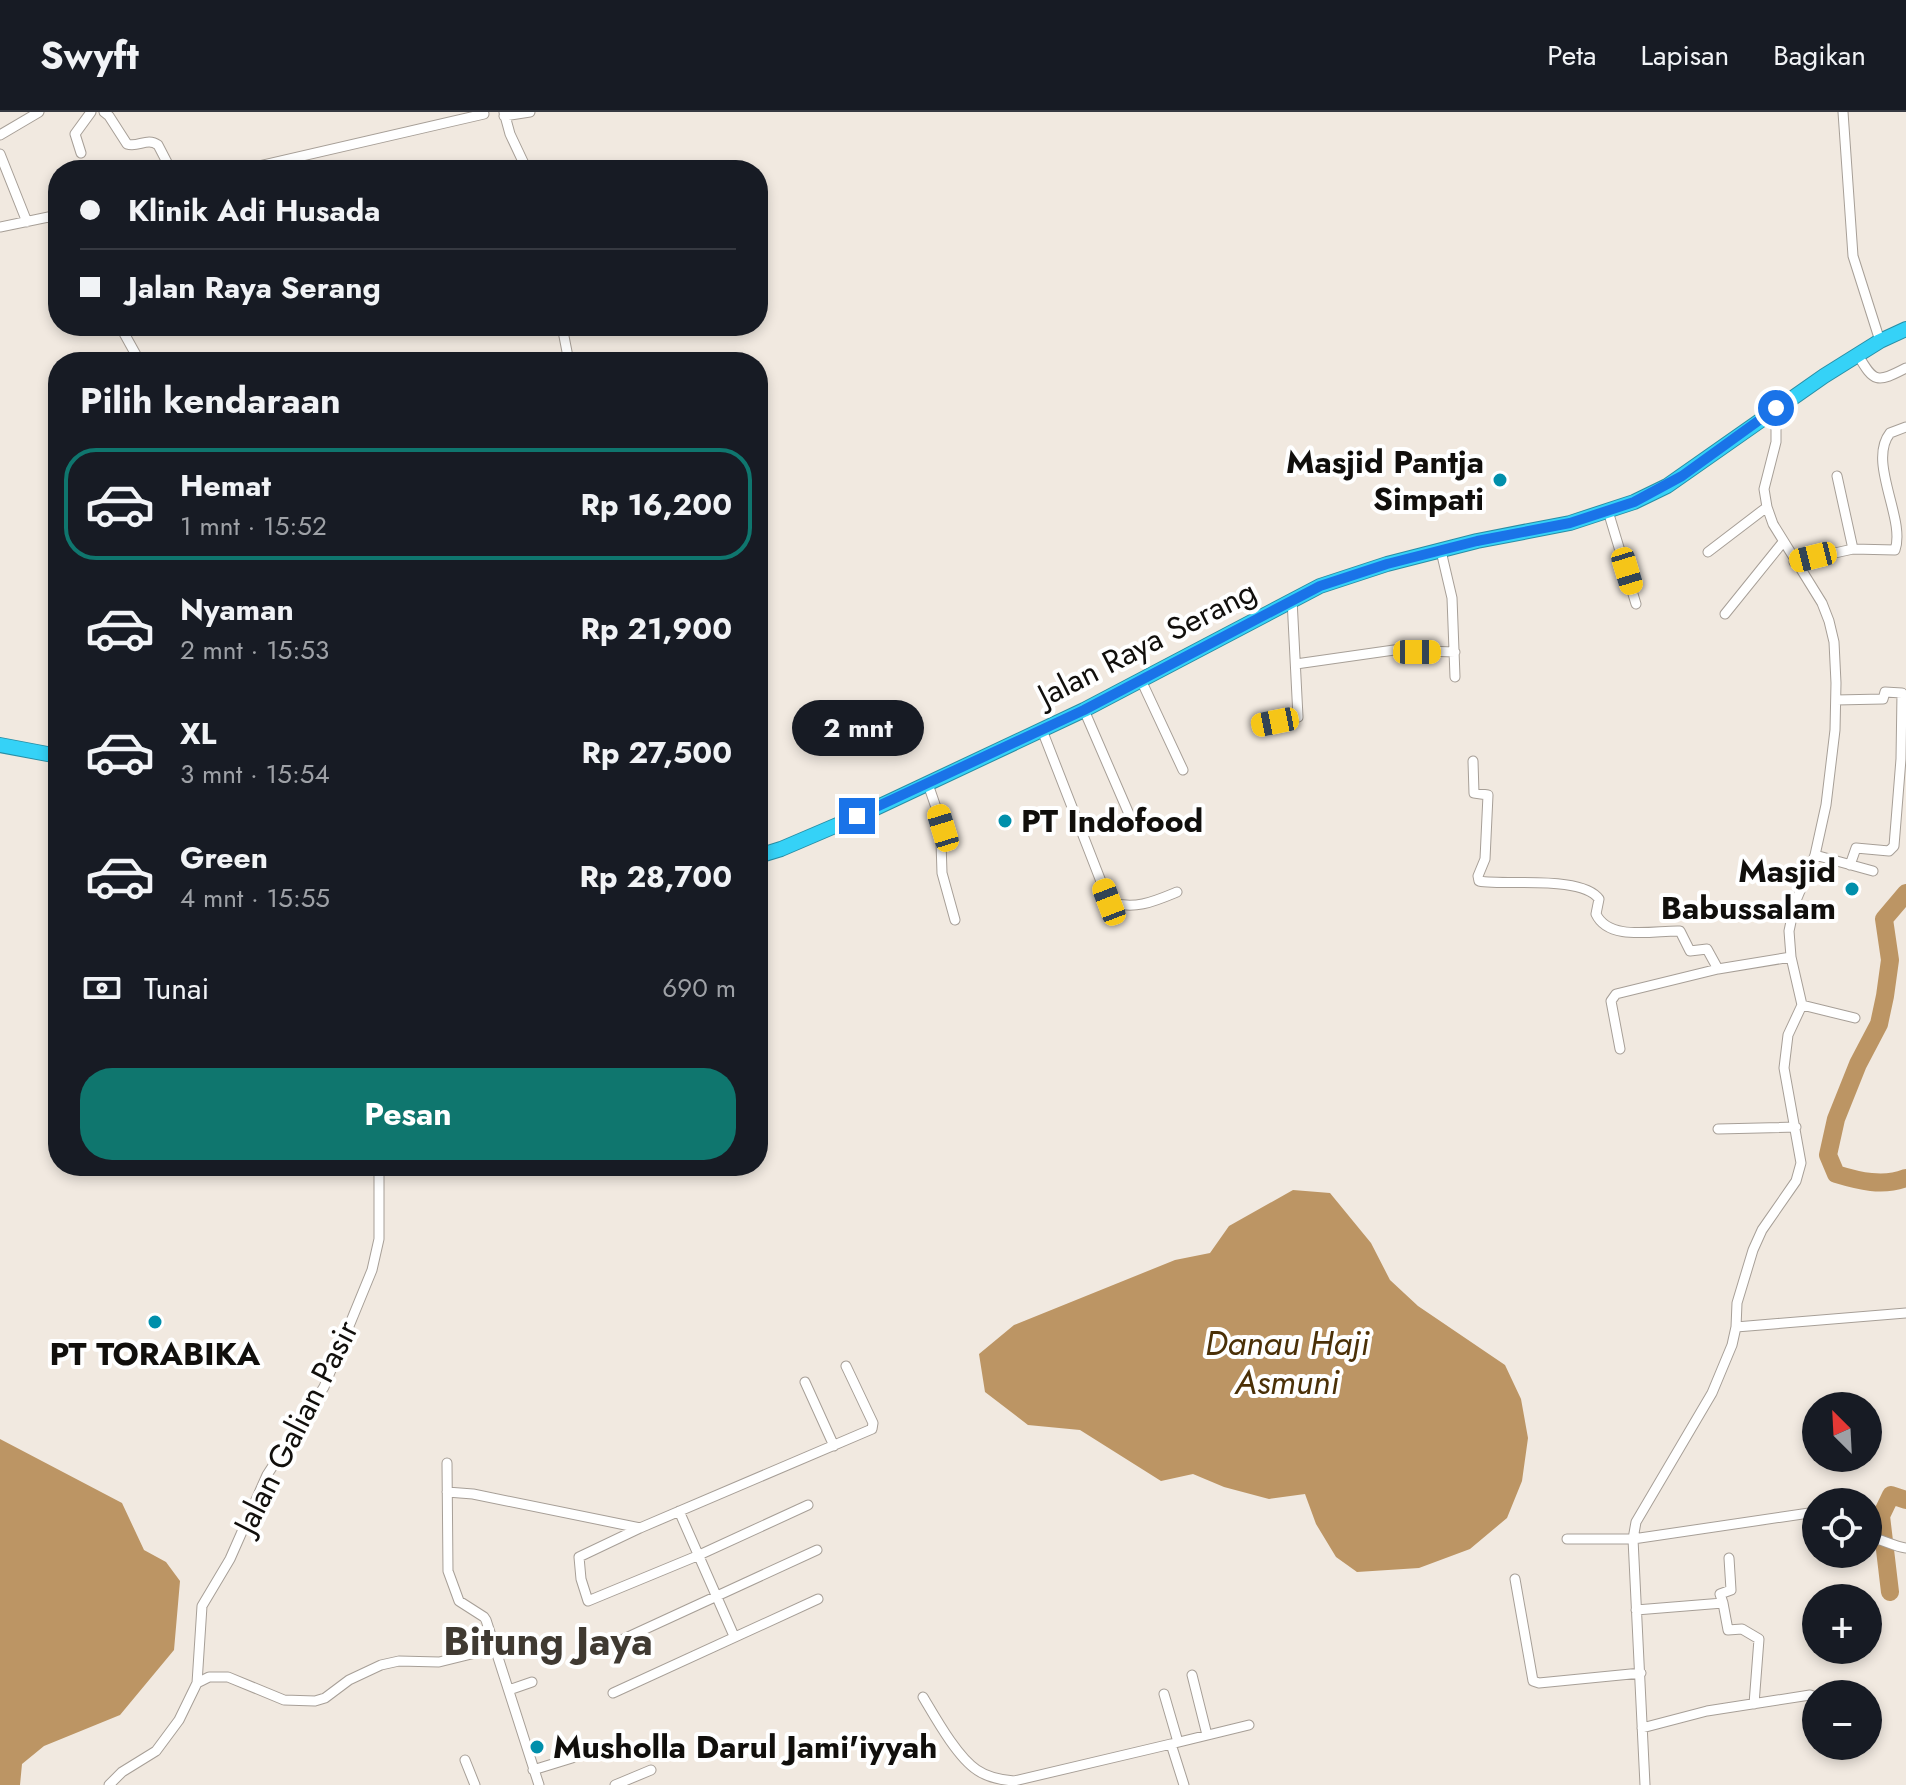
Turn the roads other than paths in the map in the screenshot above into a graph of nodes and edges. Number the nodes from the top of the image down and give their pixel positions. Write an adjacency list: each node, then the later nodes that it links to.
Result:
1 (39, 112): 8 (street)
2 (91, 112): 9 (street)
3 (104, 112): 11 (street)
4 (530, 112): 7 (street)
5 (1843, 112): 18 (street)
6 (483, 113): 7 (street); 12 (street)
7 (505, 117): 13 (street)
8 (0, 135)
9 (81, 153)
10 (0, 154): 15 (street)
11 (166, 160)
12 (284, 160)
13 (523, 160)
14 (48, 217): 15 (street)
15 (27, 222): 16 (street)
16 (0, 227)
17 (1906, 329): 18 (highway, Jalan Raya Serang)
18 (1880, 341): 19 (highway, Jalan Raya Serang)
19 (1858, 355): 20 (street); 21 (highway, Jalan Raya Serang)
20 (1906, 368)
21 (1776, 408): 24 (street); 25 (highway, Jalan Raya Serang)
22 (1906, 427): 28 (street)
23 (1837, 476): 27 (street)
24 (1767, 507): 26 (street); 30 (street)
25 (1608, 511): 29 (highway, Jalan Raya Serang); 34 (street)
26 (1783, 542): 32 (street); 35 (street)
27 (1853, 549): 28 (street); 32 (street)
28 (1895, 550): 31 (street)
29 (1441, 551): 33 (highway, Jalan Raya Serang); 36 (street)
30 (1708, 552)
31 (1906, 553)
32 (1794, 562): 40 (street)
33 (1292, 599): 37 (street); 39 (highway, Jalan Raya Serang)
34 (1636, 604)
35 (1725, 614)
36 (1455, 652): 37 (street); 38 (street)
37 (1296, 664): 42 (street)
38 (1455, 677)
39 (1141, 680): 41 (highway, Jalan Raya Serang); 47 (street)
40 (1836, 700): 51 (street); 52 (street)
41 (1084, 710): 43 (highway, Jalan Raya Serang); 49 (street)
42 (1257, 725)
43 (1042, 730): 48 (highway, Jalan Raya Serang); 54 (street)
44 (0, 745): 45 (highway)
45 (48, 754)
46 (1473, 761): 57 (street)
47 (1183, 770)
48 (928, 784): 50 (highway, Jalan Raya Serang); 55 (street)
49 (1129, 814)
50 (768, 853)
51 (1815, 855): 52 (street); 56 (street)
52 (1850, 865): 53 (street)
53 (1873, 871)
54 (1177, 892)
55 (955, 920)
56 (1791, 957): 57 (street); 58 (street)
57 (1718, 969): 60 (street)
58 (1802, 1005): 59 (street); 61 (street)
59 (1855, 1018)
60 (1620, 1049)
61 (1796, 1127): 62 (street); 65 (street)
62 (1718, 1129)
63 (379, 1176): 93 (street, Jalan Galian Pasir)
64 (1906, 1313): 65 (street)
65 (1736, 1327): 76 (street)
66 (846, 1366): 68 (street)
67 (805, 1382): 68 (street)
68 (834, 1446): 72 (street)
69 (447, 1463): 70 (street)
70 (447, 1492): 74 (street); 88 (street)
71 (808, 1505): 80 (street)
72 (679, 1511): 74 (street); 80 (street)
73 (1802, 1514): 76 (street)
74 (640, 1528): 80 (street)
75 (1567, 1539): 76 (street)
76 (1633, 1539): 86 (street)
77 (1882, 1539): 78 (street)
78 (1906, 1548)
79 (817, 1550): 83 (street)
80 (697, 1556): 83 (street)
81 (1729, 1558): 85 (street)
82 (1515, 1579): 90 (street)
83 (715, 1597): 87 (street); 89 (street)
84 (818, 1599): 87 (street)
85 (1723, 1603): 86 (street); 99 (street)
86 (1636, 1610): 90 (street)
87 (734, 1636): 95 (street)
88 (496, 1648): 93 (street); 94 (street)
89 (604, 1648)
90 (1641, 1673): 101 (street)
91 (1192, 1675): 102 (street)
92 (532, 1682): 94 (street)
93 (197, 1683): 108 (street)
94 (509, 1690): 106 (street)
95 (613, 1693)
96 (1164, 1694): 103 (street)
97 (923, 1697): 103 (street)
98 (1802, 1699): 99 (street)
99 (1754, 1704): 101 (street)
100 (1249, 1725): 102 (street)
101 (1642, 1728): 113 (street)
102 (1207, 1735): 103 (street)
103 (1175, 1743): 112 (street)
104 (572, 1758): 106 (street)
105 (465, 1760): 109 (street)
106 (533, 1770): 110 (street)
107 (651, 1770): 111 (street)
108 (109, 1785)
109 (475, 1785)
110 (539, 1785)
111 (615, 1785)
112 (1184, 1785)
113 (1645, 1785)

